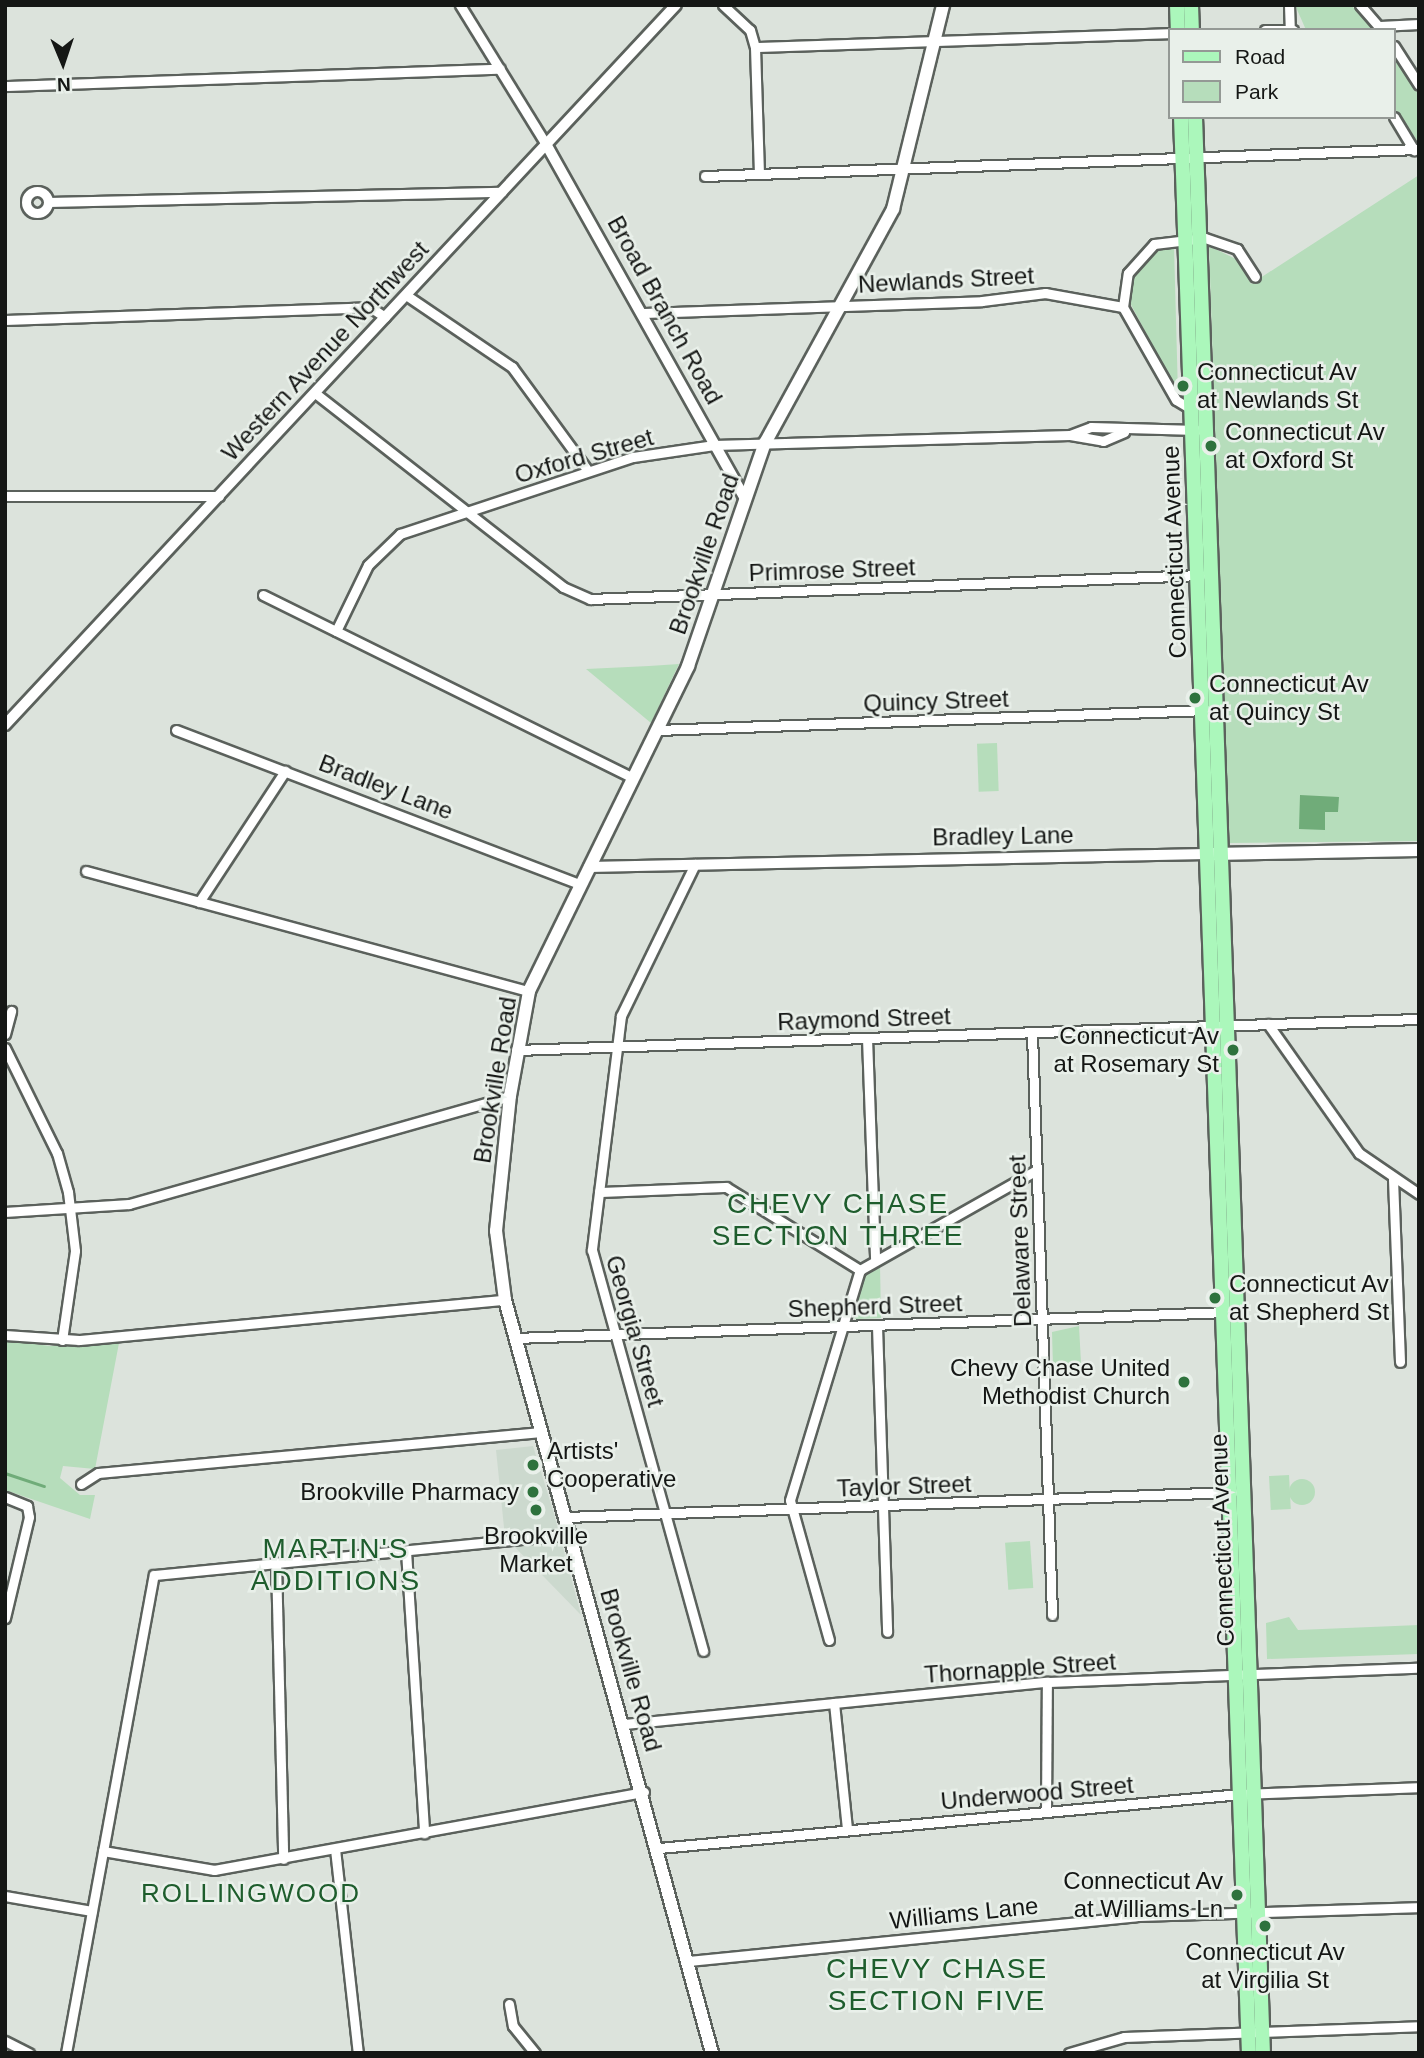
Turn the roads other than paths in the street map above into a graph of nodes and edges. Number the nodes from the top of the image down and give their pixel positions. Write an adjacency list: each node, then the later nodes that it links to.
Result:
1 (460, 5): 18 (street)
2 (676, 5): 24 (street, Western Avenue Northwest)
3 (723, 5): 16 (street)
4 (943, 5): 15 (main road, Brookville Road)
5 (1177, 5): 10 (main road)
6 (1191, 5): 11 (main road)
7 (1289, 5): 12 (street)
8 (1360, 5): 13 (street)
9 (1419, 24): 13 (street)
10 (1178, 28)
11 (1192, 28)
12 (1291, 28)
13 (1381, 28)
14 (1168, 33): 15 (street)
15 (935, 40): 16 (street); 27 (main road, Brookville Road)
16 (755, 47): 28 (street)
17 (1396, 49): 19 (street)
18 (500, 69): 20 (street); 24 (street)
19 (1419, 85)
20 (5, 86)
21 (1181, 119): 26 (main road, Connecticut Avenue)
22 (1195, 119): 26 (main road, Connecticut Avenue)
23 (1395, 119): 25 (street)
24 (546, 144): 30 (street, Western Avenue Northwest); 37 (street, Broad Branch Road)
25 (1416, 149): 26 (street)
26 (1189, 158): 27 (street); 32 (main road, Connecticut Avenue)
27 (907, 168): 28 (street); 35 (main road, Brookville Road)
28 (759, 173): 29 (street)
29 (705, 176)
30 (502, 192): 31 (street); 34 (street, Western Avenue Northwest)
31 (48, 202)
32 (1191, 238): 33 (street); 36 (street); 41 (main road, Connecticut Avenue); 42 (main road, Connecticut Avenue)
33 (1255, 277)
34 (406, 295): 38 (street, Western Avenue Northwest); 45 (street)
35 (841, 305): 36 (street, Newlands Street); 37 (street, Newlands Street); 43 (main road, Brookville Road)
36 (1123, 307): 41 (street)
37 (644, 313): 44 (street, Broad Branch Road)
38 (385, 317): 39 (street); 40 (street, Western Avenue Northwest)
39 (5, 320)
40 (315, 393): 47 (street, Western Avenue Northwest); 49 (street, Primrose Street)
41 (1191, 409): 42 (main road, Connecticut Avenue)
42 (1199, 430): 43 (street, Oxford Street); 50 (main road, Connecticut Avenue)
43 (765, 443): 44 (street, Oxford Street); 48 (main road, Brookville Road)
44 (714, 444): 45 (street, Oxford Street); 48 (street, Broad Branch Road)
45 (588, 471): 49 (street, Oxford Street)
46 (5, 496): 47 (street)
47 (219, 496): 55 (street, Western Avenue Northwest)
48 (744, 497): 51 (main road, Brookville Road)
49 (468, 512): 51 (street, Primrose Street); 53 (street, Oxford Street)
50 (1204, 575): 51 (street, Primrose Street); 54 (main road, Connecticut Avenue)
51 (713, 594): 57 (main road, Brookville Road)
52 (263, 595): 53 (street)
53 (336, 631): 59 (street)
54 (1209, 710): 57 (street, Quincy Street); 61 (main road, Connecticut Avenue)
55 (5, 725)
56 (176, 730): 58 (street, Bradley Lane)
57 (657, 730): 59 (main road, Brookville Road)
58 (285, 771): 65 (street, Bradley Lane); 66 (street)
59 (633, 778): 63 (main road, Brookville Road)
60 (1419, 850): 61 (main road, Bradley Lane)
61 (1214, 854): 62 (street, Bradley Lane); 71 (main road, Connecticut Avenue)
62 (695, 864): 63 (street, Bradley Lane); 76 (street, Georgia Street)
63 (589, 867): 65 (main road, Brookville Road)
64 (86, 871): 66 (street)
65 (580, 884): 67 (main road, Brookville Road)
66 (199, 902): 67 (street)
67 (529, 991): 77 (main road, Brookville Road)
68 (11, 1011): 73 (street)
69 (1419, 1019): 70 (street, Raymond Street)
70 (1268, 1024): 71 (street, Raymond Street); 80 (street)
71 (1220, 1026): 72 (street, Raymond Street); 88 (main road, Connecticut Avenue)
72 (1032, 1032): 74 (street, Raymond Street); 79 (street, Delaware Street)
73 (5, 1034)
74 (867, 1038): 76 (street, Raymond Street); 85 (street)
75 (5, 1048): 84 (street)
76 (617, 1048): 77 (street, Raymond Street); 81 (street, Georgia Street)
77 (516, 1050): 78 (main road, Brookville Road)
78 (510, 1096): 84 (street); 87 (main road, Brookville Road)
79 (1037, 1170): 85 (street); 89 (street, Delaware Street)
80 (1394, 1179): 82 (street); 96 (street)
81 (599, 1192): 86 (street); 93 (street, Georgia Street)
82 (1419, 1194)
83 (5, 1212): 84 (street)
84 (72, 1212): 95 (street)
85 (876, 1259): 86 (street)
86 (860, 1270): 91 (street)
87 (505, 1300): 94 (main road, Brookville Road); 95 (street)
88 (1230, 1312): 89 (street, Shepherd Street); 99 (main road, Connecticut Avenue)
89 (1043, 1320): 90 (street, Shepherd Street); 101 (street, Delaware Street)
90 (877, 1326): 91 (street, Shepherd Street); 102 (street)
91 (843, 1327): 93 (street, Shepherd Street); 103 (street)
92 (5, 1335): 95 (street)
93 (615, 1335): 94 (street, Shepherd Street); 104 (street, Georgia Street)
94 (515, 1338): 97 (main road, Brookville Road)
95 (62, 1340)
96 (1400, 1362)
97 (541, 1432): 98 (street); 105 (main road, Brookville Road)
98 (81, 1484)
99 (1236, 1492): 101 (street, Taylor Street); 115 (main road, Connecticut Avenue)
100 (5, 1497): 110 (street)
101 (1049, 1500): 102 (street, Taylor Street); 109 (street, Delaware Street)
102 (883, 1506): 103 (street, Taylor Street); 111 (street)
103 (790, 1509): 104 (street, Taylor Street); 112 (street)
104 (665, 1513): 105 (street, Taylor Street); 113 (street, Georgia Street)
105 (566, 1517): 106 (main road, Brookville Road)
106 (571, 1534): 107 (street); 118 (main road, Brookville Road)
107 (406, 1551): 108 (street); 124 (street)
108 (276, 1562): 127 (street); 128 (street)
109 (1052, 1615)
110 (5, 1618)
111 (887, 1632)
112 (829, 1640)
113 (703, 1651)
114 (1419, 1668): 115 (street, Thornapple Street)
115 (1242, 1674): 116 (street, Thornapple Street); 121 (main road, Connecticut Avenue)
116 (1047, 1682): 117 (street, Thornapple Street); 122 (street)
117 (834, 1703): 118 (street, Thornapple Street); 123 (street)
118 (624, 1724): 120 (main road, Brookville Road)
119 (1419, 1787): 121 (street, Underwood Street)
120 (644, 1792): 124 (street); 125 (main road, Brookville Road)
121 (1247, 1793): 122 (street, Underwood Street); 131 (main road, Connecticut Avenue)
122 (1046, 1811): 123 (street, Underwood Street)
123 (846, 1829): 125 (street, Underwood Street)
124 (424, 1833): 126 (street)
125 (659, 1848): 133 (main road, Brookville Road)
126 (335, 1849): 128 (street); 140 (street)
127 (103, 1851): 128 (street); 132 (street)
128 (283, 1859)
129 (5, 1896): 132 (street)
130 (1419, 1907): 131 (street, Williams Lane)
131 (1251, 1910): 133 (street, Williams Lane); 136 (main road, Connecticut Avenue)
132 (92, 1911): 139 (street)
133 (688, 1961): 142 (main road, Brookville Road)
134 (509, 2004): 141 (street)
135 (1419, 2026): 136 (street)
136 (1255, 2031): 143 (street); 144 (main road, Connecticut Avenue); 145 (main road, Connecticut Avenue)
137 (5, 2041): 138 (street)
138 (29, 2053)
139 (66, 2053)
140 (358, 2053)
141 (535, 2053)
142 (712, 2053)
143 (1069, 2053)
144 (1249, 2053)
145 (1263, 2053)

